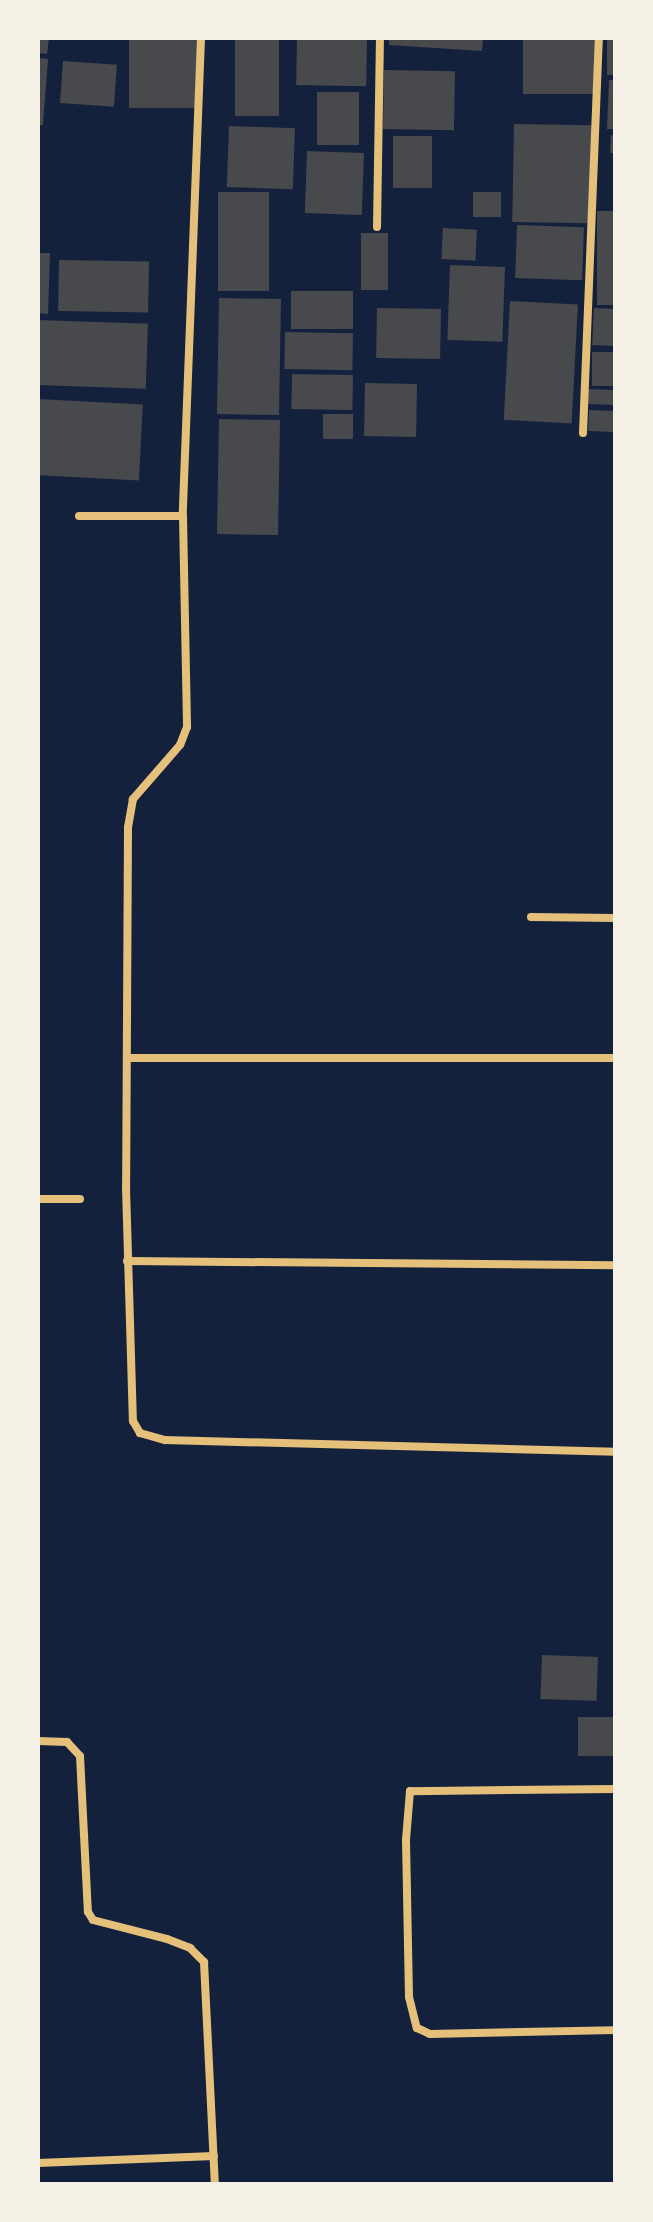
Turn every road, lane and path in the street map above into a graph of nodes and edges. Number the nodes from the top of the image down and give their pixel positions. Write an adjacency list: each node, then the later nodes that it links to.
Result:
1 (201, 38): 7 (street)
2 (380, 38): 4 (street)
3 (599, 38): 5 (street)
4 (377, 227)
5 (583, 433)
6 (79, 516): 7 (street)
7 (183, 516): 10 (street)
8 (531, 917): 9 (street)
9 (615, 918)
10 (127, 1058): 11 (street); 14 (street)
11 (615, 1058)
12 (38, 1199): 13 (street)
13 (80, 1199)
14 (127, 1261): 15 (street); 16 (street)
15 (615, 1265)
16 (615, 1452)
17 (38, 1741): 20 (street)
18 (615, 1789): 19 (street)
19 (615, 2030)
20 (214, 2156): 21 (street); 22 (street)
21 (38, 2163)
22 (215, 2184)

